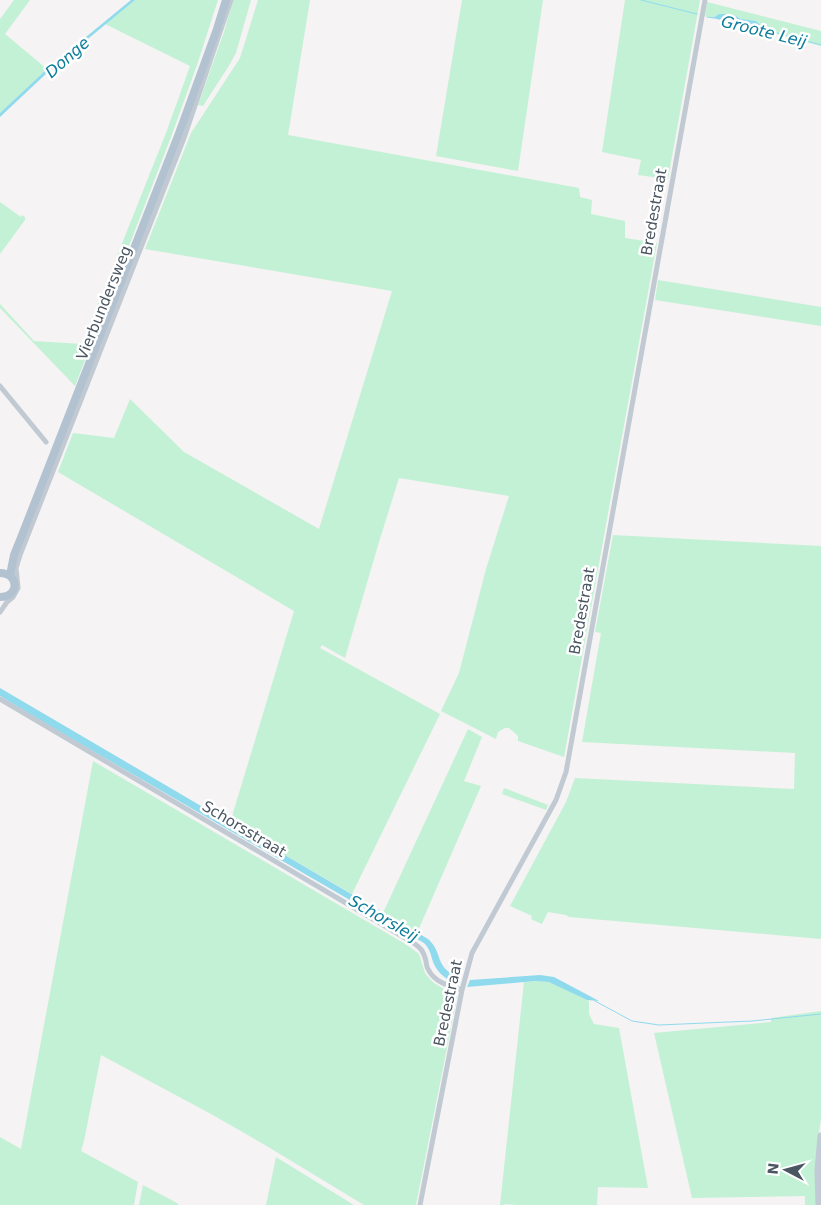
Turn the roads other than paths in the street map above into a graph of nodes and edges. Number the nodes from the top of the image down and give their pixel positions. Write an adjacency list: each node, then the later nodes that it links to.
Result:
1 (226, 0): 4 (main road, Vierbundersweg)
2 (231, 0): 4 (street, Vierbundersweg)
3 (705, 0): 14 (street, Bredestraat)
4 (191, 109): 9 (main road, Vierbundersweg)
5 (0, 386): 6 (street)
6 (5, 392): 7 (street); 8 (street)
7 (0, 397)
8 (46, 442)
9 (26, 531): 10 (main road, Vierbundersweg); 12 (street, Vierbundersweg)
10 (4, 573): 11 (main road)
11 (0, 597)
12 (0, 612)
13 (0, 699): 14 (street, Schorsstraat)
14 (462, 990): 16 (street, Bredestraat)
15 (821, 1136): 17 (main road)
16 (420, 1205)
17 (819, 1205)

